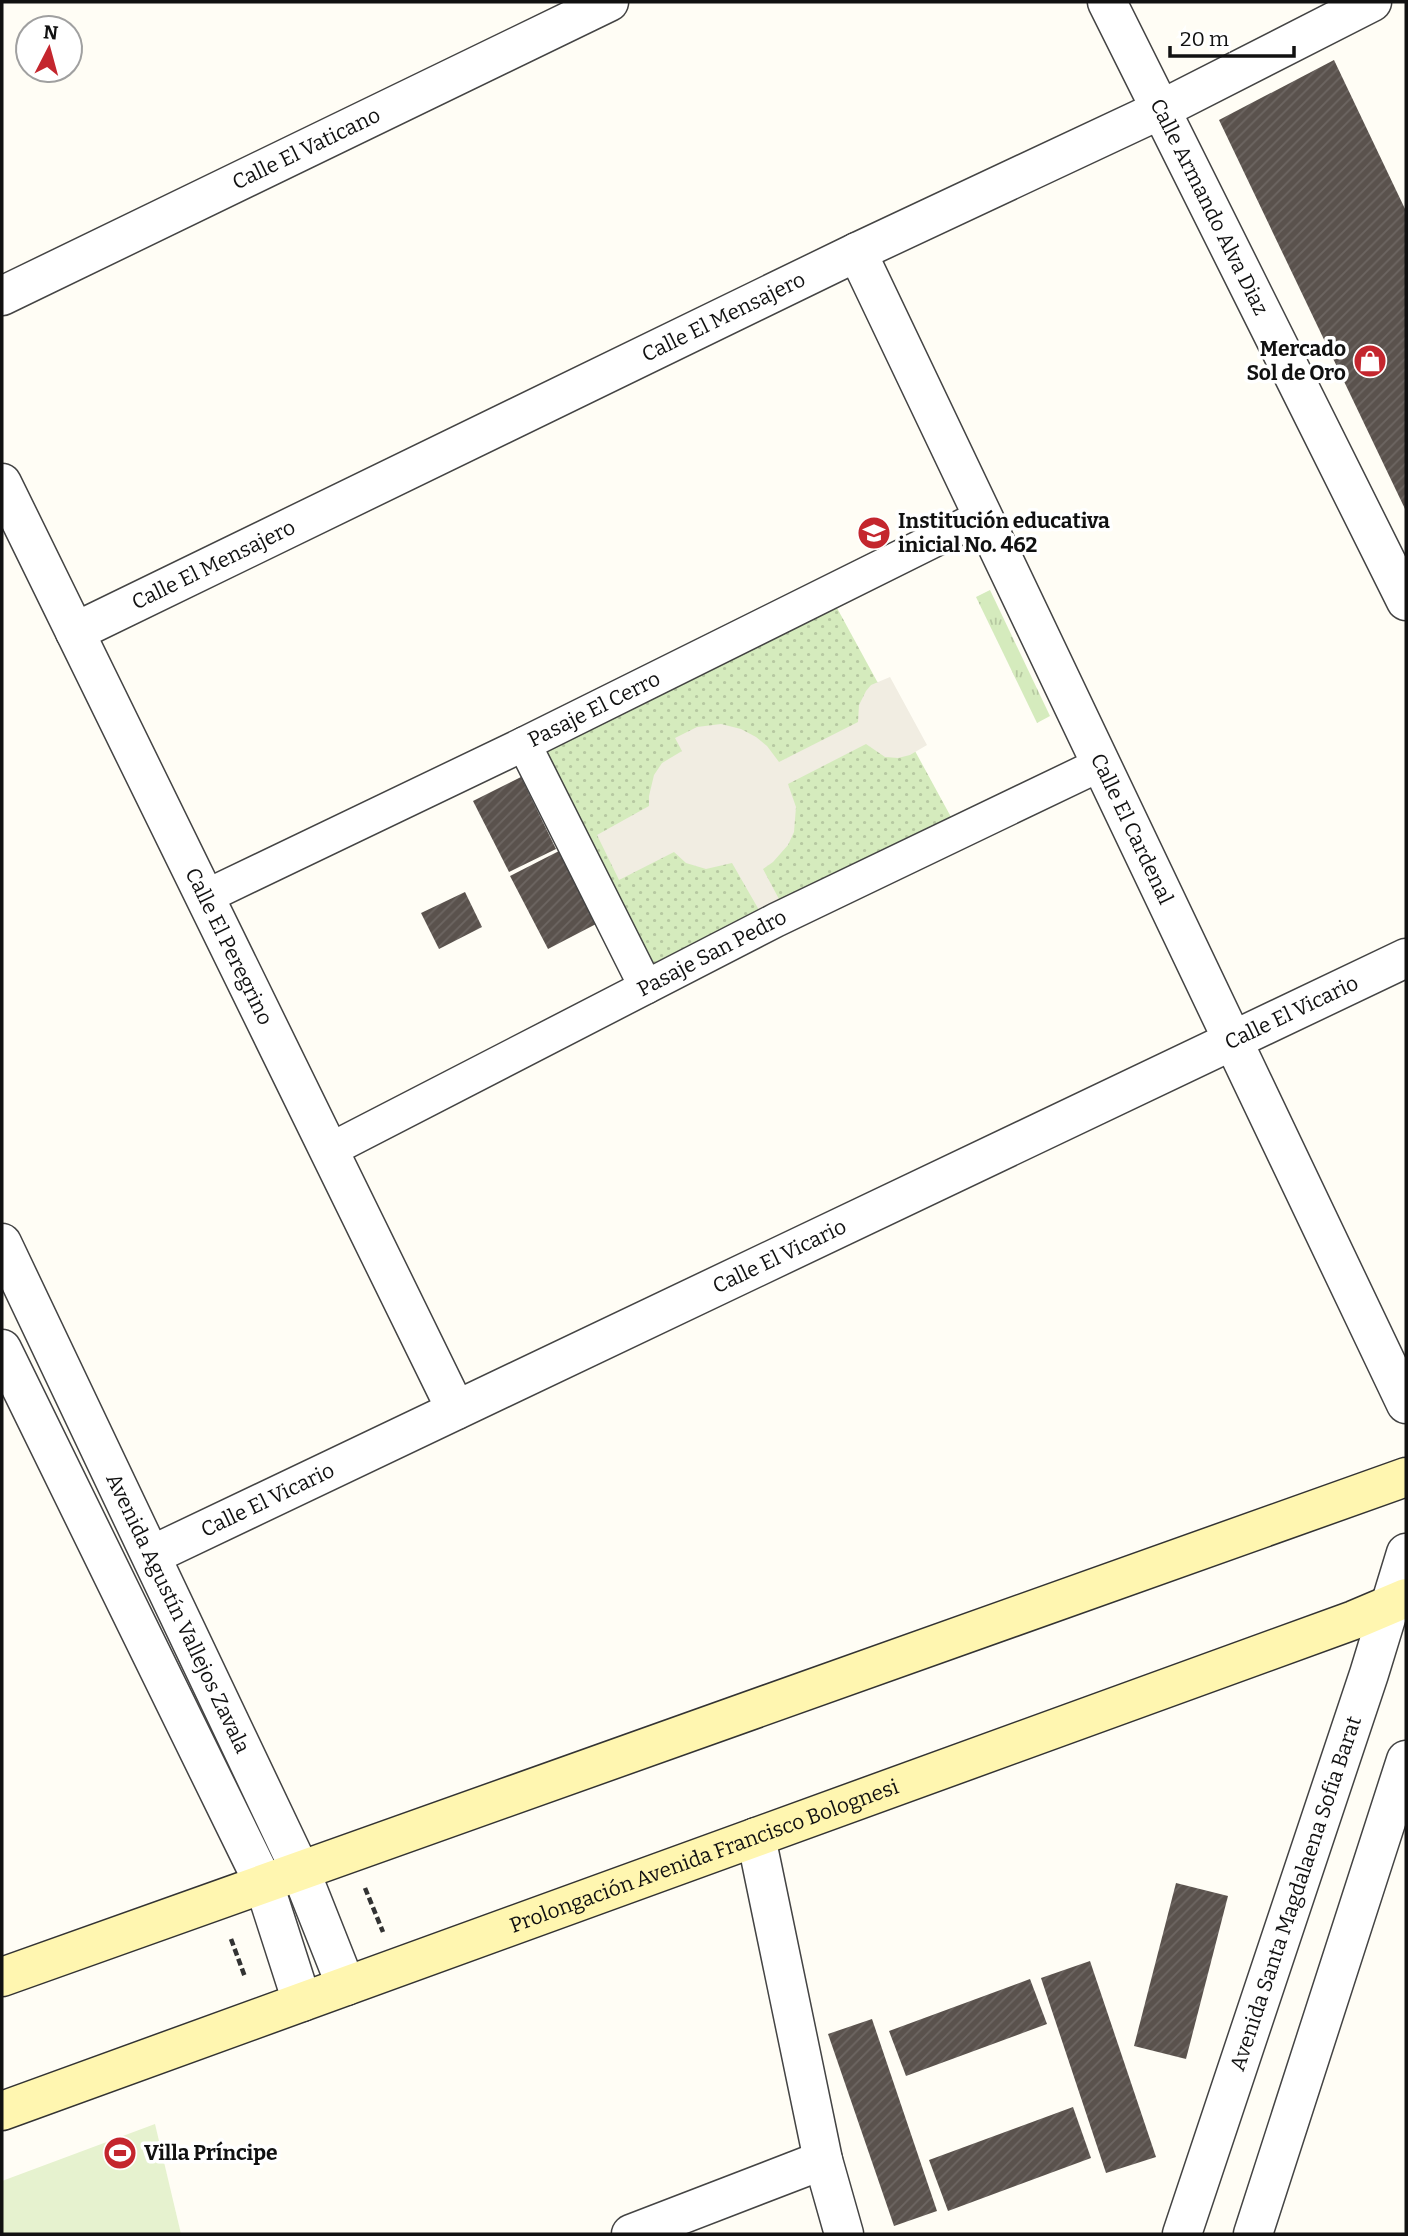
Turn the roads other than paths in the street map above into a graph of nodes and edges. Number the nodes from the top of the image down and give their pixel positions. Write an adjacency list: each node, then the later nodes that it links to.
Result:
1 (609, 2): 6 (street, Calle El Vaticano)
2 (1107, 2): 4 (street, Calle Armando Alva Diaz)
3 (1372, 2): 4 (street, Calle El Mensajero)
4 (1163, 109): 5 (street, Calle El Mensajero); 9 (street, Calle Armando Alva Diaz)
5 (857, 252): 8 (street, Calle El Cardenal); 10 (street, Calle El Mensajero)
6 (2, 296)
7 (2, 483): 10 (street, Calle El Peregrino)
8 (983, 516): 11 (street, Pasaje El Cerro); 12 (street, Calle El Cardenal)
9 (1406, 601)
10 (75, 632): 13 (street, Calle El Peregrino)
11 (524, 744): 13 (street, Pasaje El Cerro); 15 (street)
12 (1101, 764): 15 (street, Pasaje San Pedro); 16 (street, Calle El Cardenal)
13 (205, 897): 17 (street, Calle El Peregrino)
14 (1406, 958): 16 (street, Calle El Vicario)
15 (646, 987): 17 (street, Pasaje San Pedro)
16 (1233, 1040): 20 (street, Calle El Cardenal); 21 (street, Calle El Vicario)
17 (328, 1151): 21 (street, Calle El Peregrino)
18 (2, 1243): 24 (street, Avenida Agustín Vallejos Zavala)
19 (2, 1349): 29 (street, Avenida Agustín Vallejos Zavala)
20 (1406, 1404)
21 (456, 1410): 24 (street, Calle El Vicario)
22 (1406, 1477): 28 (main road)
23 (1406, 1553): 25 (street, Avenida Santa Magdalaena Sofia Barat)
24 (152, 1555): 28 (street, Avenida Agustín Vallejos Zavala)
25 (1398, 1601): 27 (main road, Prolongación Avenida Francisco Bolognesi); 37 (street, Avenida Santa Magdalaena Sofia Barat)
26 (1406, 1760): 38 (street)
27 (756, 1837): 31 (main road, Prolongación Avenida Francisco Bolognesi); 34 (street)
28 (300, 1870): 29 (main road); 31 (street, Avenida Agustín Vallejos Zavala)
29 (264, 1884): 30 (main road); 32 (street, Avenida Agustín Vallejos Zavala)
30 (2, 1976)
31 (346, 1986): 32 (main road, Prolongación Avenida Francisco Bolognesi)
32 (302, 2002): 33 (main road, Prolongación Avenida Francisco Bolognesi)
33 (2, 2111)
34 (823, 2160): 35 (street); 36 (street)
35 (631, 2234)
36 (844, 2234)
37 (1182, 2234)
38 (1253, 2234)

